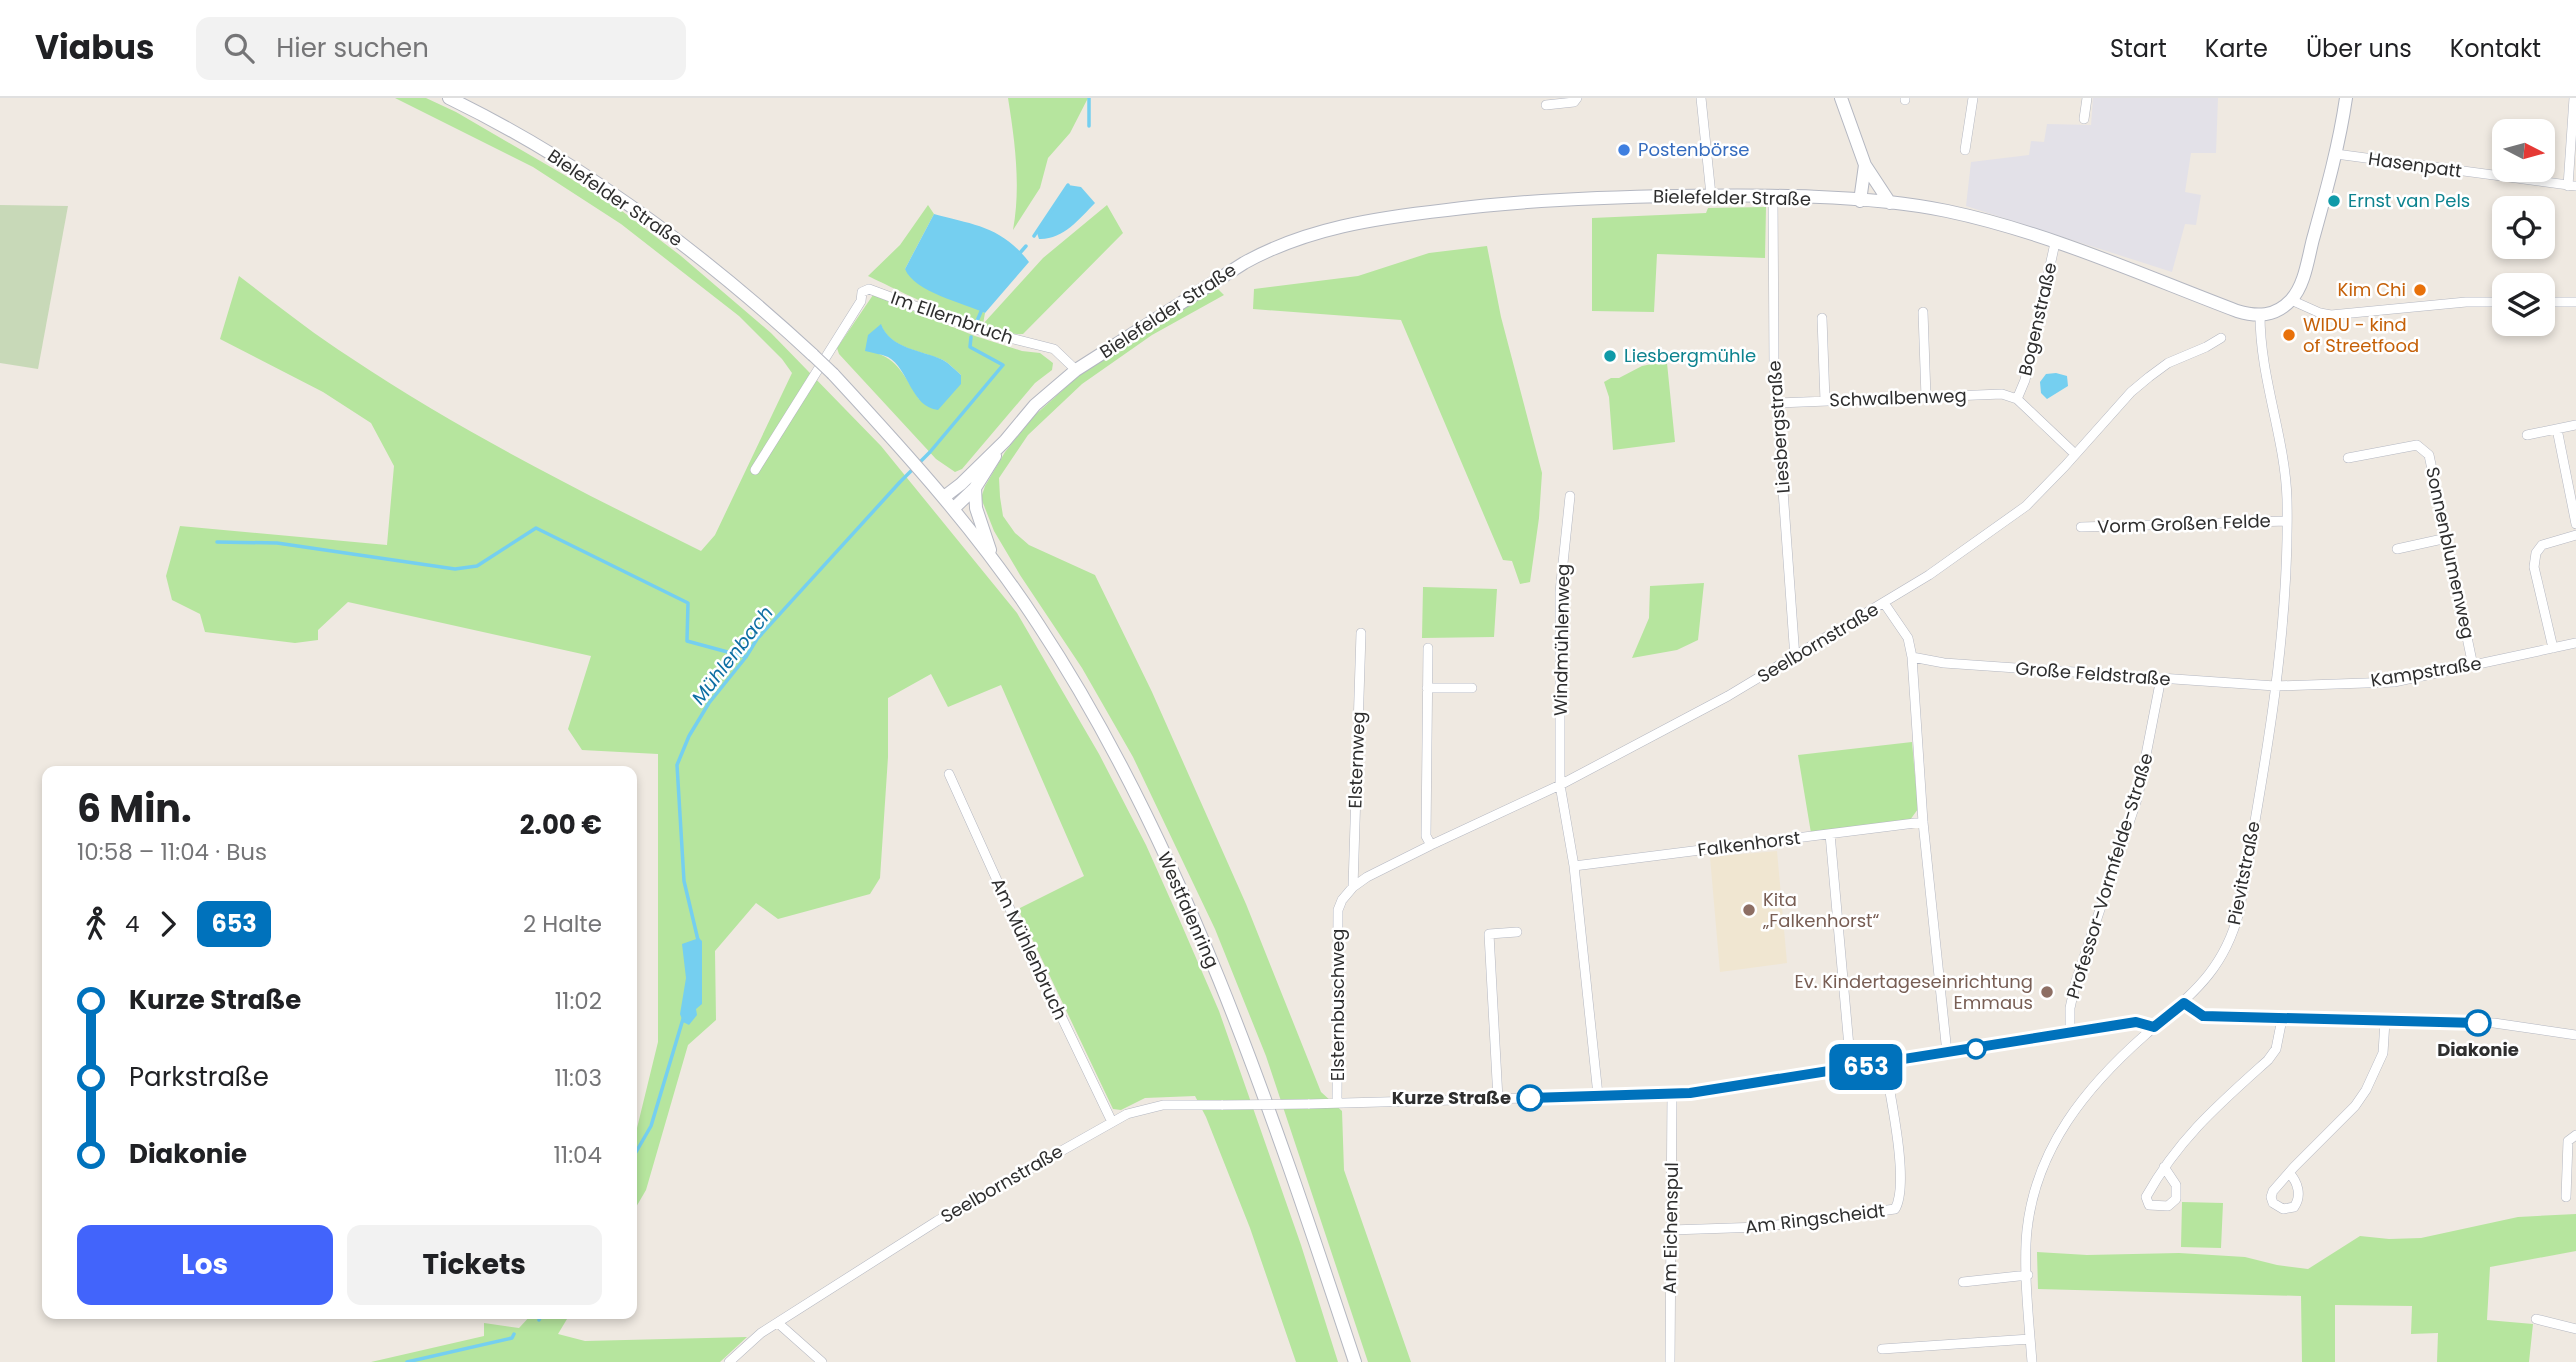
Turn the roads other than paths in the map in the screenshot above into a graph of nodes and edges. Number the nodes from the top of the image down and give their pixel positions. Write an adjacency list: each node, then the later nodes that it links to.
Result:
1 (449, 98): 42 (main road, Bielefelder Straße, bridge)
2 (1577, 98): 9 (street)
3 (1701, 98): 15 (street)
4 (1841, 98): 13 (main road)
5 (1973, 98): 11 (street)
6 (2087, 98): 10 (street)
7 (2346, 98): 12 (main road)
8 (2574, 98): 14 (street)
9 (1546, 105)
10 (2084, 119)
11 (1965, 150)
12 (2336, 154): 14 (street, Hasenpatt); 20 (main road)
13 (1865, 165): 17 (main road); 18 (main road)
14 (2572, 186)
15 (1711, 195): 16 (main road, Bielefelder Straße); 28 (main road, Bielefelder Straße)
16 (1773, 197): 17 (main road, Bielefelder Straße); 32 (street, Liesbergstraße)
17 (1860, 201): 18 (main road, Bielefelder Straße)
18 (1890, 203): 19 (main road, Bielefelder Straße)
19 (2055, 243): 25 (main road, Bielefelder Straße); 30 (street, Bogenstraße)
20 (2291, 300): 21 (street); 25 (main road)
21 (2492, 302)
22 (2555, 302): 23 (street)
23 (2576, 302)
24 (1923, 312): 29 (street)
25 (2260, 315): 44 (street, Pievitstraße)
26 (1822, 318): 31 (street)
27 (2221, 338): 37 (street, Seelbornstraße)
28 (1076, 370): 36 (main road, Bielefelder Straße); 39 (street, Im Ellernbruch)
29 (1926, 397): 30 (street, Schwalbenweg); 31 (street, Schwalbenweg)
30 (2017, 399): 37 (street, Bogenstraße)
31 (1825, 401): 32 (street, Schwalbenweg)
32 (1778, 403): 57 (street, Liesbergstraße)
33 (2576, 425): 34 (street)
34 (2557, 429): 35 (street); 45 (street)
35 (2527, 435)
36 (1004, 441): 40 (main road, Bielefelder Straße); 42 (main road, Bielefelder Straße)
37 (2075, 454): 51 (street, Seelbornstraße)
38 (2348, 458): 48 (street, Sonnenblumenweg)
39 (755, 470)
40 (975, 488): 43 (main road, Bielefelder Straße); 50 (main road)
41 (1570, 496): 64 (street, Windmühlenweg)
42 (944, 497): 43 (main road, Westfalenring)
43 (953, 509): 50 (main road, Westfalenring)
44 (2287, 521): 46 (street, Vorm Großen Felde); 60 (street, Pievitstraße)
45 (2576, 524)
46 (2081, 527)
47 (2576, 535): 55 (street)
48 (2447, 538): 49 (street); 58 (street, Sonnenblumenweg)
49 (2397, 550)
50 (992, 557): 100 (main road, Westfalenring)
51 (1884, 603): 56 (street); 57 (street, Seelbornstraße)
52 (1361, 633): 70 (street, Elsternweg)
53 (2576, 643): 55 (street, Kampstraße)
54 (1428, 648): 61 (street)
55 (2553, 648): 58 (street, Kampstraße)
56 (1912, 657): 59 (street, Große Feldstraße); 65 (street)
57 (1795, 658): 64 (street, Seelbornstraße)
58 (2473, 666): 60 (street, Kampstraße)
59 (2161, 678): 60 (street, Große Feldstraße); 76 (street, Professor-Vormfelde-Straße)
60 (2275, 686): 72 (street, Pievitstraße)
61 (1427, 688): 62 (street); 67 (street)
62 (1472, 688)
63 (949, 774): 85 (street, Am Mühlenbruch)
64 (1560, 785): 67 (street, Seelbornstraße); 68 (street)
65 (1923, 822): 66 (street, Falkenhorst); 78 (street)
66 (1830, 834): 68 (street, Falkenhorst); 80 (street)
67 (1431, 845): 69 (street, Seelbornstraße)
68 (1574, 866): 82 (street)
69 (1367, 877): 70 (street, Elsternbuschweg)
70 (1353, 887): 84 (street, Elsternbuschweg)
71 (1517, 932): 83 (street)
72 (2184, 1003): 73 (street); 75 (street, Pievitstraße)
73 (2282, 1019): 74 (street); 87 (street)
74 (2385, 1021): 77 (street); 88 (street)
75 (2154, 1027): 76 (street, Seelbornstraße); 91 (street, Pievitstraße)
76 (2070, 1033): 78 (street, Seelbornstraße)
77 (2576, 1035)
78 (1947, 1053): 79 (street, Seelbornstraße)
79 (1885, 1063): 80 (street, Seelbornstraße); 90 (street, Am Ringscheidt)
80 (1851, 1069): 81 (street, Seelbornstraße)
81 (1672, 1094): 82 (street, Seelbornstraße); 90 (street, Am Eichenspul)
82 (1598, 1096): 83 (street, Seelbornstraße)
83 (1499, 1098): 84 (street, Seelbornstraße)
84 (1337, 1102): 85 (street, Seelbornstraße, bridge)
85 (1112, 1122): 94 (street, Seelbornstraße)
86 (2576, 1135): 89 (street)
87 (2164, 1167)
88 (2288, 1173)
89 (2566, 1197)
90 (1671, 1230): 101 (street, Am Eichenspul)
91 (2028, 1275): 92 (street); 96 (street, Pievitstraße)
92 (1963, 1282)
93 (2536, 1319): 95 (street)
94 (778, 1323): 98 (street, Seelbornstraße); 99 (street)
95 (2576, 1329)
96 (2030, 1339): 97 (street); 102 (street, Pievitstraße)
97 (1882, 1349)
98 (729, 1362)
99 (822, 1362)
100 (1355, 1362)
101 (1670, 1362)
102 (2032, 1362)

